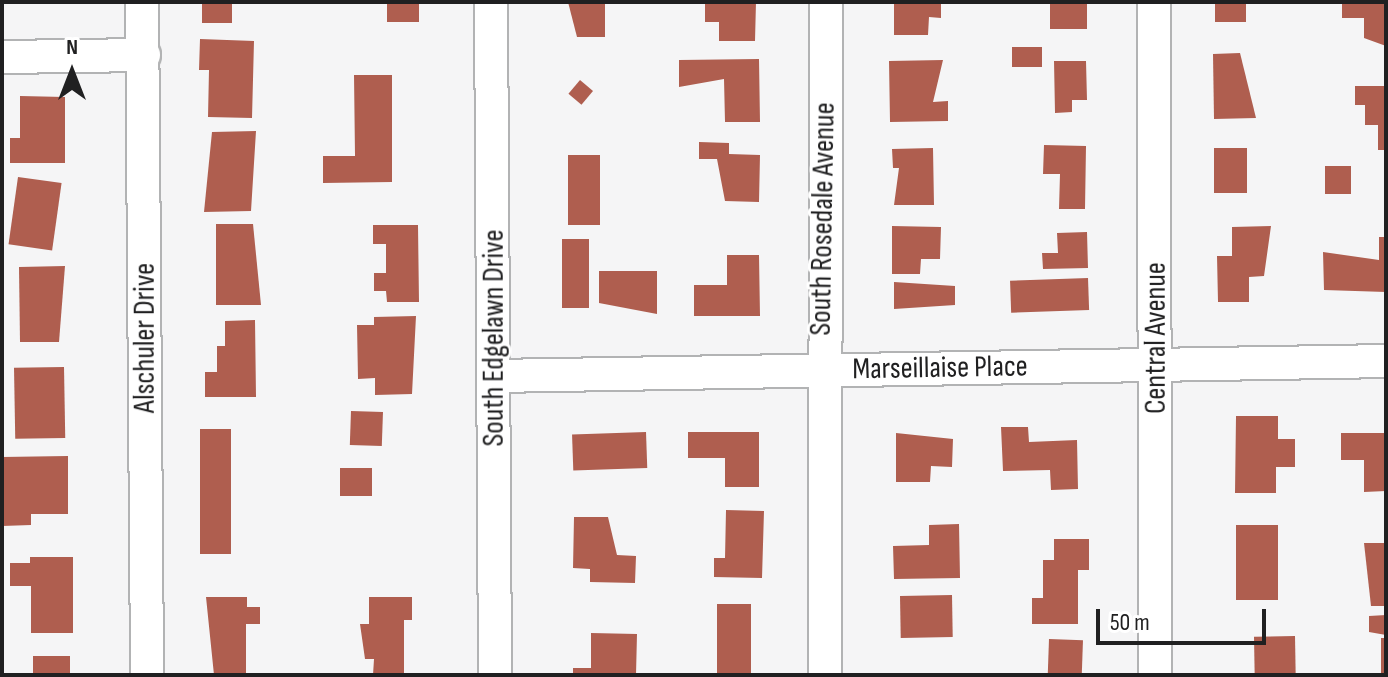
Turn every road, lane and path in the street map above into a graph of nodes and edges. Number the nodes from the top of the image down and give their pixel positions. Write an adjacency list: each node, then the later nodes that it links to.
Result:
1 (142, 2): 5 (street, Alschuler Drive)
2 (491, 2): 10 (street, South Edgelawn Drive)
3 (826, 2): 9 (street, South Rosedale Avenue)
4 (1154, 2): 8 (street, Central Avenue)
5 (144, 55): 6 (street); 11 (street, Alschuler Drive)
6 (2, 57)
7 (1386, 361): 8 (street, Marseillaise Place)
8 (1156, 366): 9 (street, Marseillaise Place); 14 (street, Central Avenue)
9 (821, 369): 10 (street, Marseillaise Place); 13 (street, South Rosedale Avenue)
10 (494, 376): 12 (street, South Edgelawn Drive)
11 (147, 675)
12 (495, 675)
13 (825, 675)
14 (1155, 675)

